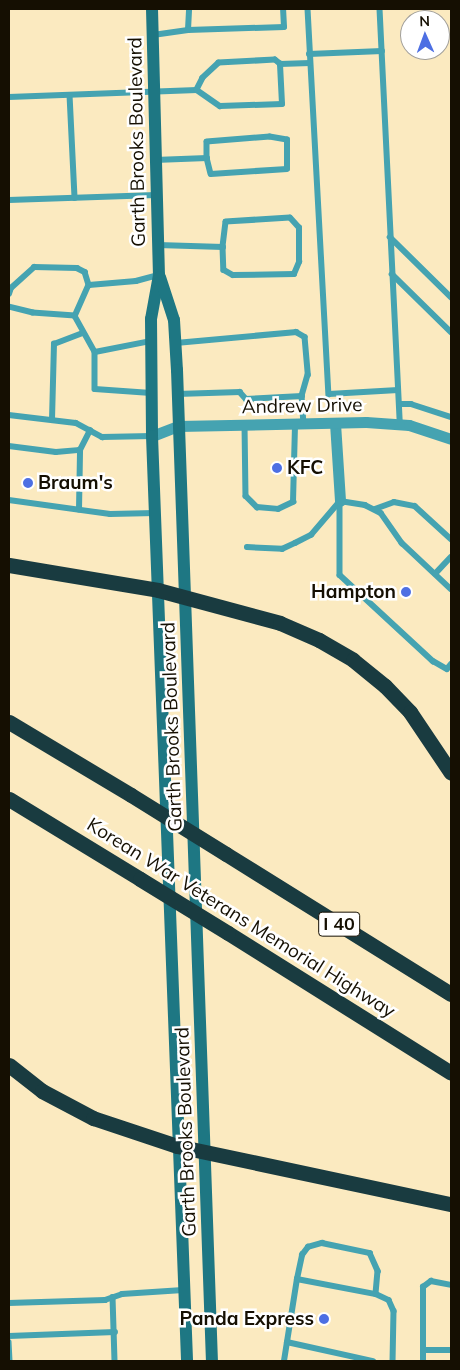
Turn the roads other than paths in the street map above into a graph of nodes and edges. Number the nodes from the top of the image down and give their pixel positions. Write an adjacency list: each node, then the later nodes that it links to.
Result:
1 (152, 9): 7 (street, Garth Brooks Boulevard)
2 (189, 9): 6 (lane)
3 (283, 9): 6 (lane)
4 (308, 9): 9 (lane)
5 (380, 9): 8 (lane)
6 (188, 30): 7 (lane)
7 (153, 35): 13 (street, Garth Brooks Boulevard)
8 (382, 51): 9 (lane); 21 (lane)
9 (309, 54): 10 (lane)
10 (310, 63): 11 (lane); 36 (lane)
11 (280, 64): 12 (lane); 12 (lane)
12 (197, 90): 13 (lane)
13 (155, 92): 14 (lane); 17 (street, Garth Brooks Boulevard)
14 (70, 95): 15 (lane); 19 (lane)
15 (9, 97)
16 (207, 158): 16 (lane); 17 (lane)
17 (155, 160): 18 (street, Garth Brooks Boulevard)
18 (156, 195): 19 (lane); 22 (street, Garth Brooks Boulevard)
19 (75, 198): 20 (lane)
20 (9, 200)
21 (390, 237): 24 (lane); 28 (lane)
22 (158, 245): 23 (lane); 25 (street, Garth Brooks Boulevard)
23 (223, 247): 23 (lane)
24 (392, 274): 31 (lane); 36 (lane)
25 (159, 275): 26 (lane); 33 (street, Garth Brooks Boulevard); 34 (street, Garth Brooks Boulevard)
26 (89, 285): 27 (lane); 30 (lane)
27 (9, 294)
28 (451, 297)
29 (9, 307): 30 (lane)
30 (75, 316): 32 (lane)
31 (451, 332)
32 (83, 333): 35 (lane); 43 (lane)
33 (151, 341): 35 (lane); 37 (street, Garth Brooks Boulevard)
34 (176, 343): 38 (street, Garth Brooks Boulevard); 39 (lane)
35 (95, 352): 37 (lane)
36 (398, 390): 40 (lane)
37 (152, 393): 50 (street, Garth Brooks Boulevard)
38 (178, 394): 39 (lane); 48 (street, Garth Brooks Boulevard)
39 (302, 396): 45 (lane)
40 (398, 404): 42 (lane); 46 (lane)
41 (9, 416): 43 (lane)
42 (451, 417)
43 (52, 420): 49 (lane)
44 (335, 423): 45 (street, Andrew Drive); 46 (street, Andrew Drive); 55 (street)
45 (300, 424): 47 (street, Andrew Drive); 47 (lane)
46 (400, 424): 51 (street, Andrew Drive)
47 (245, 425): 48 (street, Andrew Drive)
48 (178, 426): 50 (street, Andrew Drive); 66 (street, Garth Brooks Boulevard)
49 (90, 430): 50 (lane); 53 (lane)
50 (152, 436): 58 (street, Garth Brooks Boulevard)
51 (451, 439)
52 (9, 446): 53 (lane)
53 (80, 450): 57 (lane)
54 (9, 500): 57 (lane)
55 (340, 501): 56 (lane); 60 (lane); 67 (lane)
56 (376, 509): 59 (lane); 63 (lane)
57 (79, 510): 58 (lane)
58 (155, 513): 65 (street, Garth Brooks Boulevard)
59 (451, 538)
60 (247, 547)
61 (451, 557): 63 (lane)
62 (9, 565): 65 (highway)
63 (435, 574): 64 (lane)
64 (451, 589)
65 (158, 590): 66 (highway); 74 (street, Garth Brooks Boulevard)
66 (186, 597): 69 (highway); 75 (street, Garth Brooks Boulevard)
67 (451, 664)
68 (9, 722): 71 (highway, I 40, bridge)
69 (451, 773)
70 (9, 799): 73 (highway, Korean War Veterans Memorial Highway, bridge)
71 (451, 994)
72 (9, 1064): 74 (highway)
73 (451, 1073)
74 (177, 1146): 75 (highway); 79 (street, Garth Brooks Boulevard)
75 (206, 1152): 76 (highway); 92 (street, Garth Brooks Boulevard)
76 (451, 1204)
77 (297, 1279): 80 (lane); 80 (lane); 86 (lane)
78 (451, 1285): 87 (lane)
79 (183, 1290): 81 (lane); 91 (street, Garth Brooks Boulevard)
80 (376, 1294): 95 (lane)
81 (113, 1297): 82 (lane); 83 (lane)
82 (9, 1303)
83 (115, 1332): 84 (lane); 90 (lane)
84 (9, 1336)
85 (9, 1342): 89 (lane)
86 (287, 1342): 93 (lane); 94 (lane)
87 (423, 1350): 88 (lane); 96 (lane)
88 (451, 1350)
89 (10, 1361)
90 (116, 1361)
91 (186, 1361)
92 (212, 1361)
93 (284, 1361)
94 (373, 1361)
95 (393, 1361)
96 (423, 1361)

